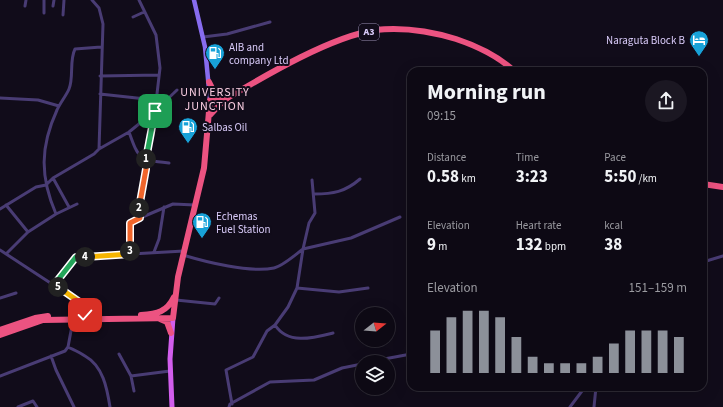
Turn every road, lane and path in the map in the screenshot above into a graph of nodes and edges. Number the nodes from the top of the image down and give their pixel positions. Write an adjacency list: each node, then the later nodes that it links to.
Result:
1 (26, 0): 8 (street)
2 (44, 0): 11 (street)
3 (54, 0): 9 (street)
4 (64, 0): 12 (street)
5 (92, 0): 16 (street)
6 (139, 0): 10 (street)
7 (194, 0): 15 (main road)
8 (25, 6)
9 (53, 6)
10 (144, 12): 13 (street); 18 (street)
11 (44, 13)
12 (63, 16)
13 (133, 17)
14 (270, 22): 15 (street)
15 (203, 37): 20 (main road)
16 (102, 47): 19 (street); 27 (street)
17 (508, 67): 24 (highway, A3)
18 (159, 75): 19 (street); 25 (street)
19 (100, 76): 22 (street)
20 (209, 82): 24 (highway); 26 (main road)
21 (177, 90): 28 (street)
22 (100, 94): 25 (street); 31 (street)
23 (0, 98): 27 (street)
24 (226, 98): 26 (highway, A3); 29 (highway, A3)
25 (155, 100): 28 (street)
26 (210, 102): 29 (highway)
27 (59, 106): 37 (street)
28 (155, 111): 30 (street); 32 (street)
29 (210, 115): 43 (highway)
30 (129, 132): 31 (street); 32 (street)
31 (99, 149): 34 (street)
32 (146, 161): 33 (street); 49 (street)
33 (169, 163)
34 (53, 178): 37 (street); 44 (street)
35 (360, 179): 40 (street)
36 (312, 180): 40 (street)
37 (46, 185): 42 (street); 47 (street)
38 (707, 185): 39 (highway)
39 (723, 187)
40 (314, 194): 51 (street)
41 (76, 204): 44 (street)
42 (6, 205): 46 (street); 50 (street)
43 (195, 205): 45 (street); 55 (highway)
44 (69, 207): 47 (street)
45 (164, 207): 49 (street); 53 (street)
46 (0, 209)
47 (56, 214): 50 (street)
48 (400, 217): 51 (street)
49 (140, 218): 56 (street)
50 (28, 232): 54 (street)
51 (302, 249): 55 (street); 60 (street)
52 (0, 250): 54 (street)
53 (154, 252): 55 (street); 56 (street)
54 (7, 253): 59 (street)
55 (184, 253): 62 (highway)
56 (131, 254): 59 (street)
57 (723, 256): 58 (street)
58 (707, 261)
59 (54, 285): 67 (street)
60 (297, 288): 61 (street); 71 (street)
61 (368, 288)
62 (176, 292): 66 (highway); 67 (highway)
63 (16, 294): 64 (street)
64 (0, 298)
65 (219, 298): 66 (street)
66 (176, 300): 70 (highway)
67 (85, 315): 72 (highway)
68 (73, 318): 69 (highway); 75 (highway); 76 (street)
69 (159, 318): 70 (highway); 73 (highway)
70 (173, 318): 73 (main road)
71 (274, 325): 74 (street); 88 (street)
72 (0, 330)
73 (171, 333): 82 (main road)
74 (333, 333)
75 (0, 335)
76 (68, 347): 79 (street); 92 (street)
77 (119, 354): 84 (street)
78 (407, 355): 80 (street)
79 (52, 356): 83 (street); 91 (street)
80 (395, 357)
81 (355, 365): 88 (street)
82 (170, 371): 84 (street); 93 (main road)
83 (0, 376)
84 (131, 376): 85 (street)
85 (134, 391)
86 (582, 391): 94 (street)
87 (596, 391): 95 (street)
88 (231, 406)
89 (18, 407): 90 (street)
90 (38, 407)
91 (74, 407)
92 (110, 407)
93 (172, 407)
94 (570, 407)
95 (594, 407)

